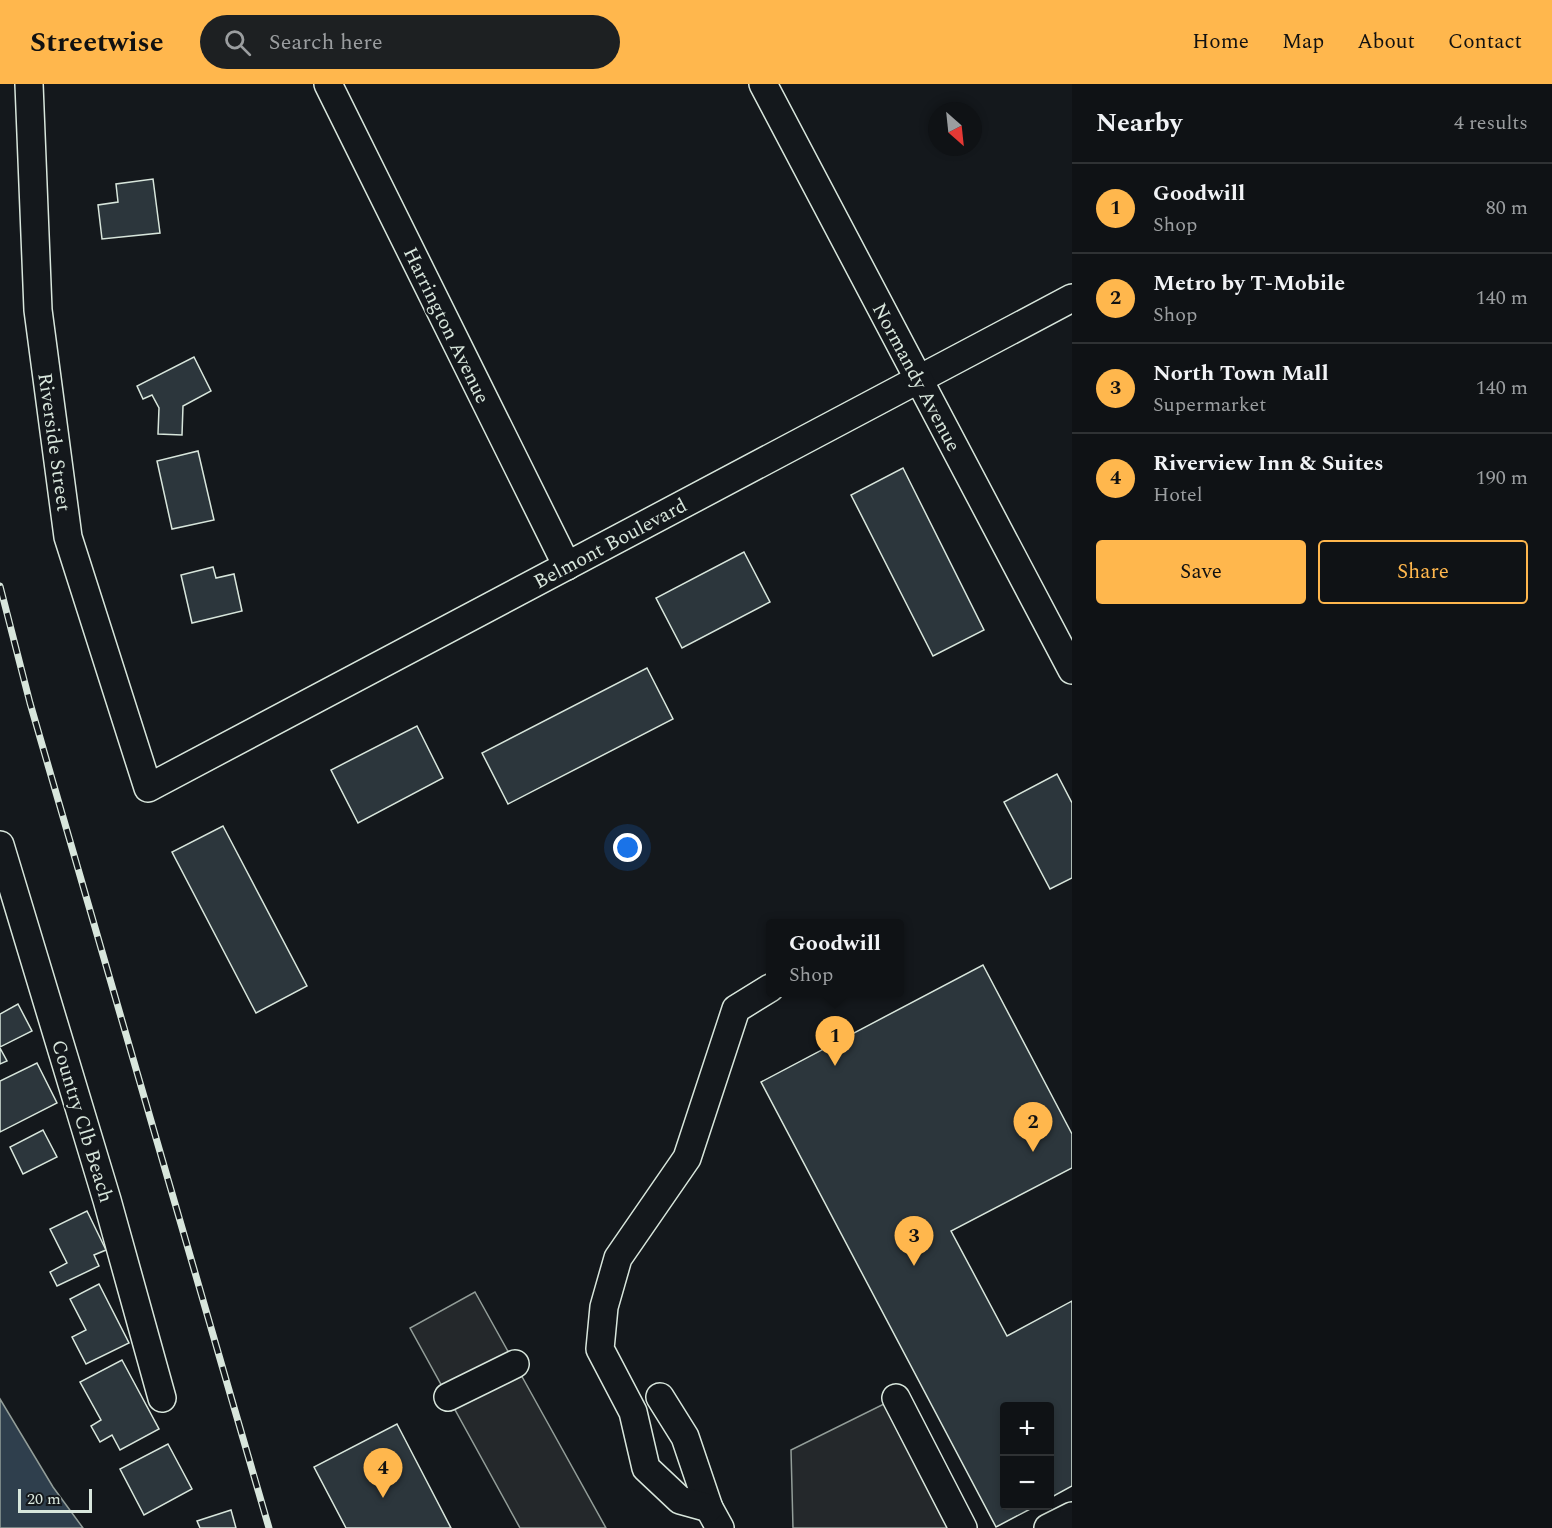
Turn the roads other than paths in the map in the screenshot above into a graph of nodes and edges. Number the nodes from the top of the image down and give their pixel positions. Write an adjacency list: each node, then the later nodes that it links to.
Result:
1 (29, 84): 8 (street, Riverside Street)
2 (328, 84): 6 (street, Harrington Avenue)
3 (763, 84): 5 (street, Normandy Avenue)
4 (1072, 298): 5 (street, Belmont Boulevard)
5 (919, 379): 6 (street, Belmont Boulevard); 7 (street, Normandy Avenue)
6 (567, 566): 8 (street, Belmont Boulevard)
7 (1072, 669)
8 (148, 788)
9 (0, 845): 14 (street, Country Clb Beach)
10 (766, 991): 16 (street)
11 (515, 1364): 12 (street)
12 (448, 1397)
13 (660, 1397): 16 (street)
14 (162, 1398)
15 (896, 1398): 17 (street)
16 (714, 1518)
17 (963, 1528)

